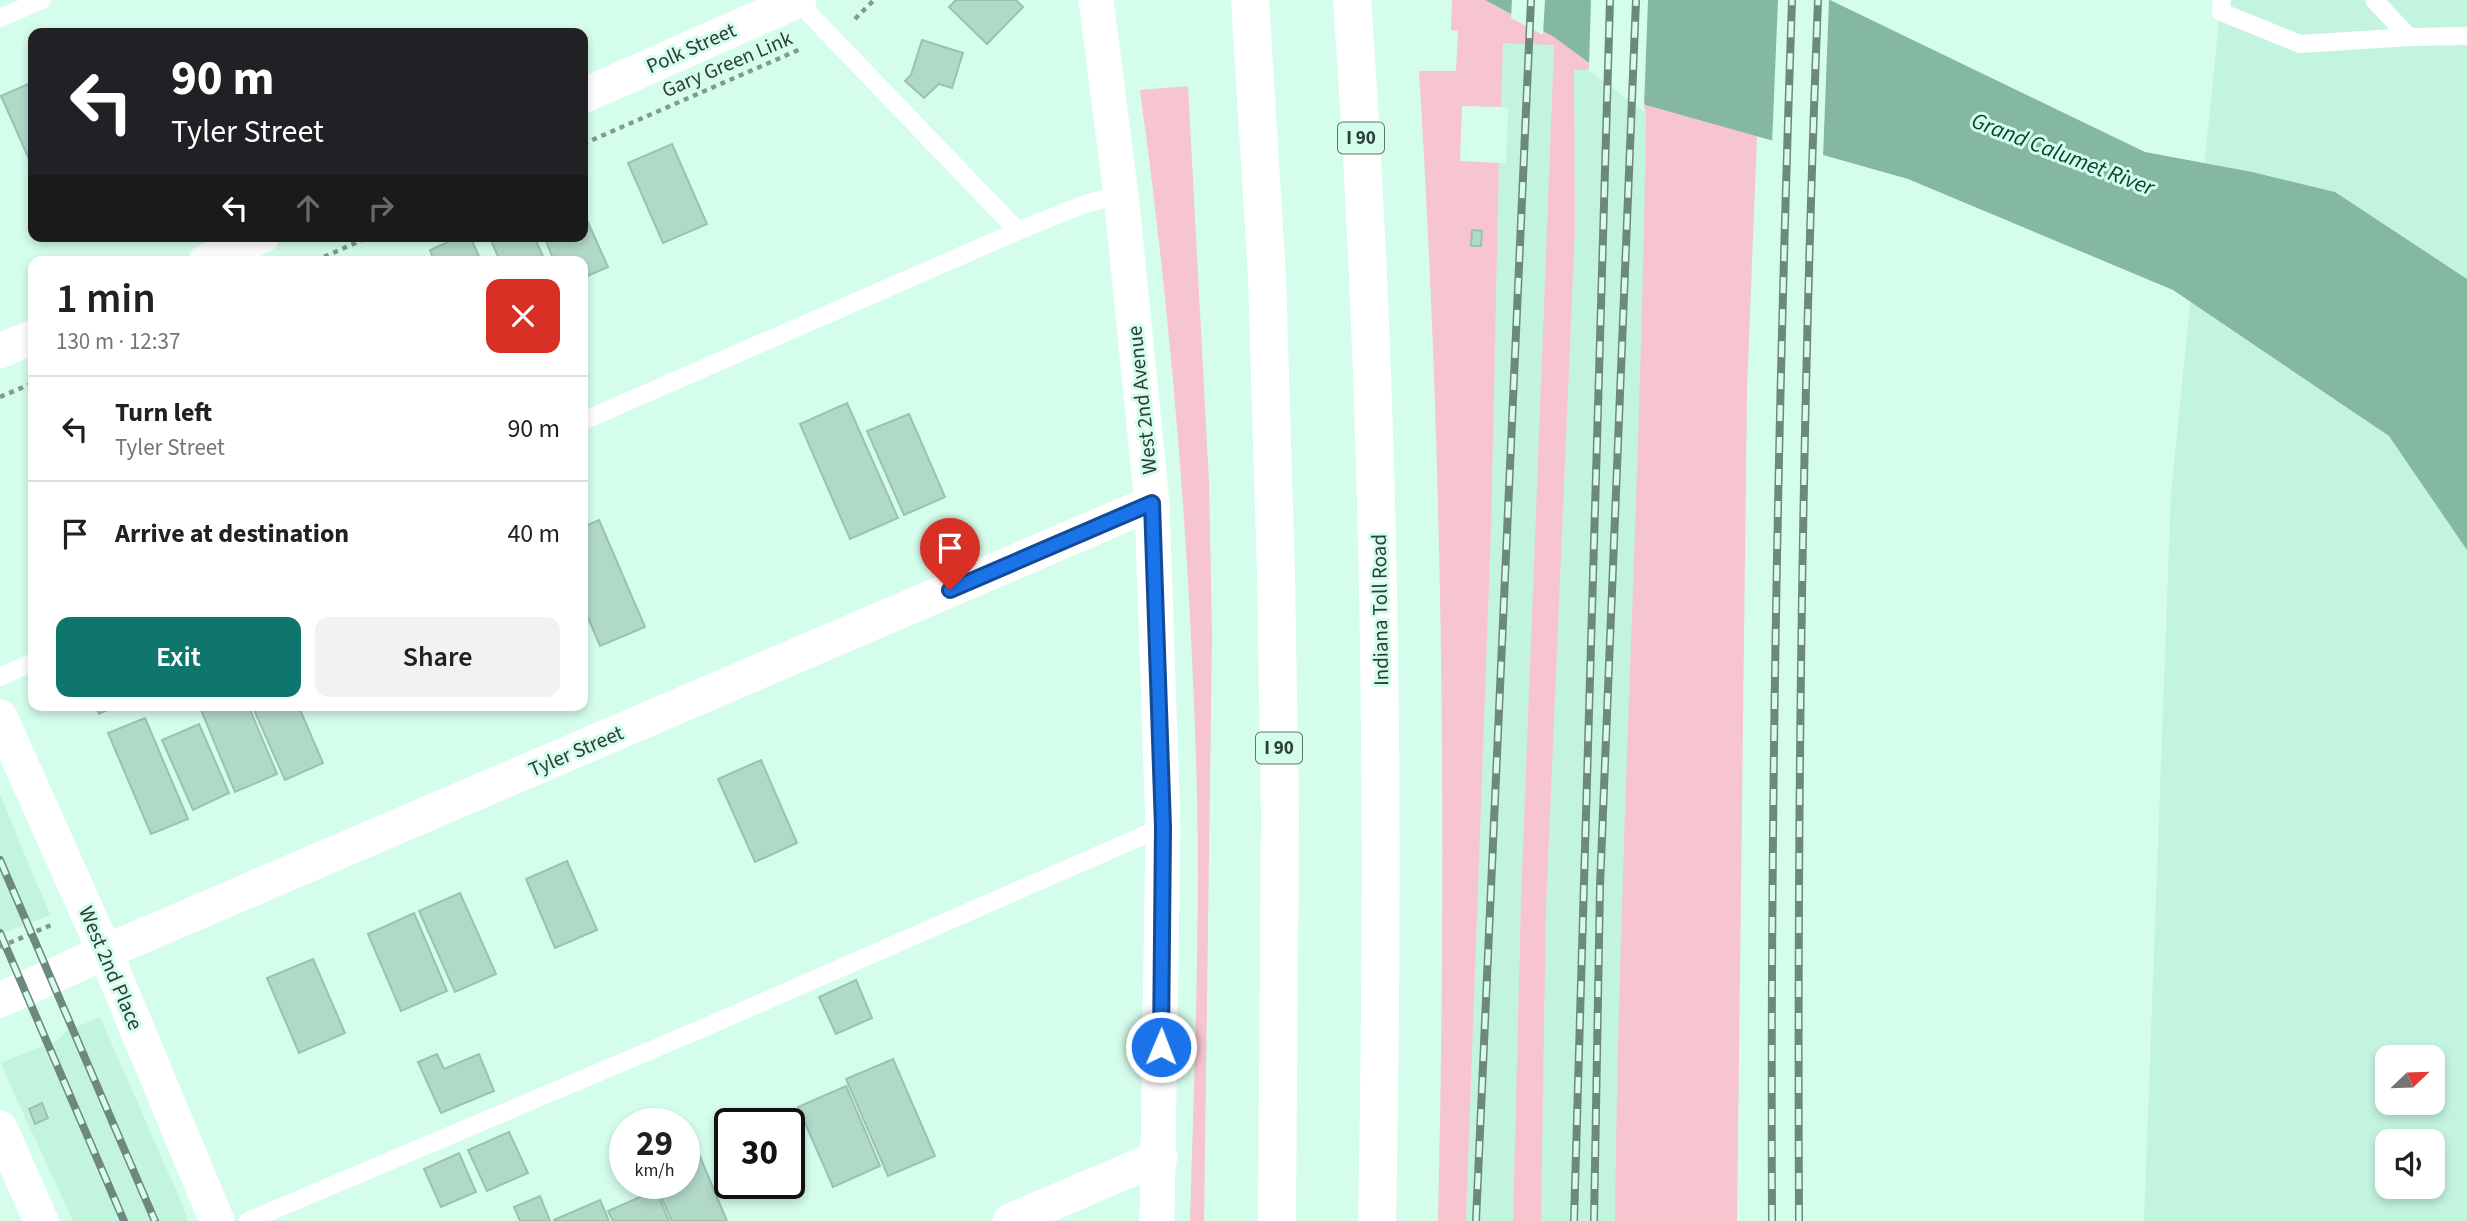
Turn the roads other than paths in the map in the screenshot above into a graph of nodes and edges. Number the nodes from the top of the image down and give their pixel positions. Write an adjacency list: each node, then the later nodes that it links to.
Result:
1 (42, 0): 8 (lane)
2 (1096, 0): 12 (street, West 2nd Avenue)
3 (1250, 0): 33 (highway, I 90)
4 (1352, 0): 34 (highway, Indiana Toll Road / I 90)
5 (2222, 0): 10 (lane)
6 (2374, 0): 10 (lane)
7 (797, 1): 11 (street, Polk Street); 13 (lane)
8 (0, 18)
9 (2467, 36): 10 (lane)
10 (2409, 37)
11 (588, 94)
12 (1121, 195): 13 (lane); 19 (street, West 2nd Avenue)
13 (1018, 231): 18 (lane)
14 (249, 242): 15 (street)
15 (217, 256)
16 (28, 339): 17 (street)
17 (0, 351)
18 (588, 419)
19 (1152, 503): 23 (street, West 2nd Avenue); 24 (street, Tyler Street)
20 (28, 664): 21 (lane)
21 (0, 677)
22 (0, 717): 24 (street, West 2nd Place)
23 (1163, 827): 27 (street, West 2nd Avenue); 30 (lane)
24 (105, 952): 25 (street, Tyler Street); 29 (street, West 2nd Place)
25 (0, 1000)
26 (0, 1128): 28 (street)
27 (1160, 1157): 31 (street); 32 (street, West 2nd Avenue)
28 (41, 1221)
29 (218, 1221)
30 (248, 1221)
31 (1010, 1221)
32 (1157, 1221)
33 (1277, 1221)
34 (1377, 1221)

